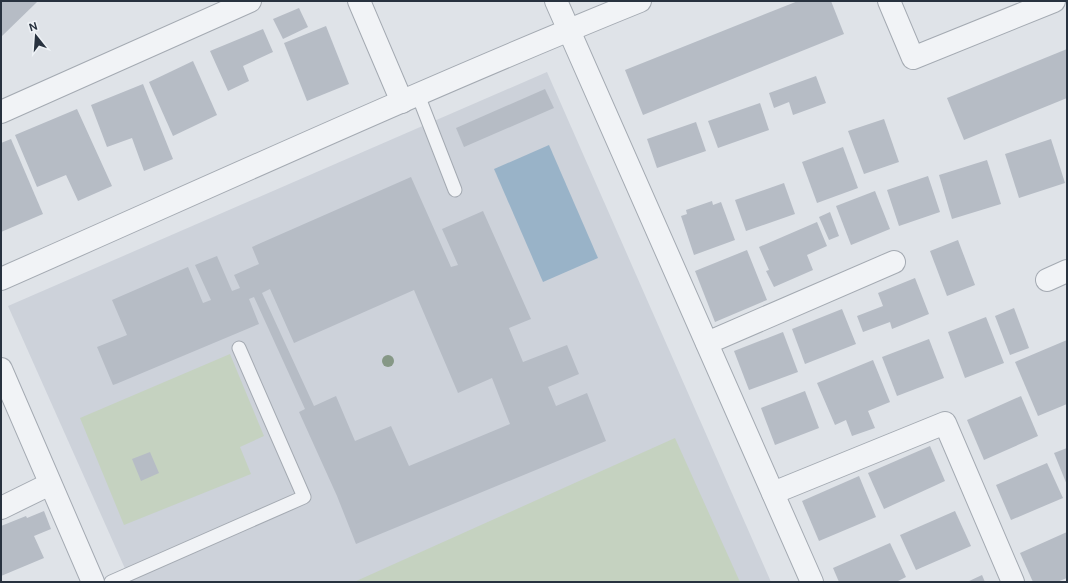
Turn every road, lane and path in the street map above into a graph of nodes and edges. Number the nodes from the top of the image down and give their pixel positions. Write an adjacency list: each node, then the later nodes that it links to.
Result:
1 (250, 1): 9 (street)
2 (359, 1): 8 (street)
3 (556, 1): 7 (street)
4 (640, 1): 7 (street)
5 (889, 1): 6 (street)
6 (1054, 1)
7 (569, 30): 8 (street); 15 (street)
8 (410, 98): 10 (lane); 13 (street)
9 (1, 112)
10 (455, 190)
11 (894, 262): 15 (street)
12 (1067, 272): 14 (street)
13 (1, 279)
14 (1047, 280)
15 (707, 343): 19 (street)
16 (239, 348): 22 (lane)
17 (1, 369): 18 (street)
18 (50, 484): 20 (street); 21 (street)
19 (773, 493): 23 (street); 24 (street)
20 (1, 508)
21 (93, 582)
22 (111, 582)
23 (812, 582)
24 (1013, 582)

